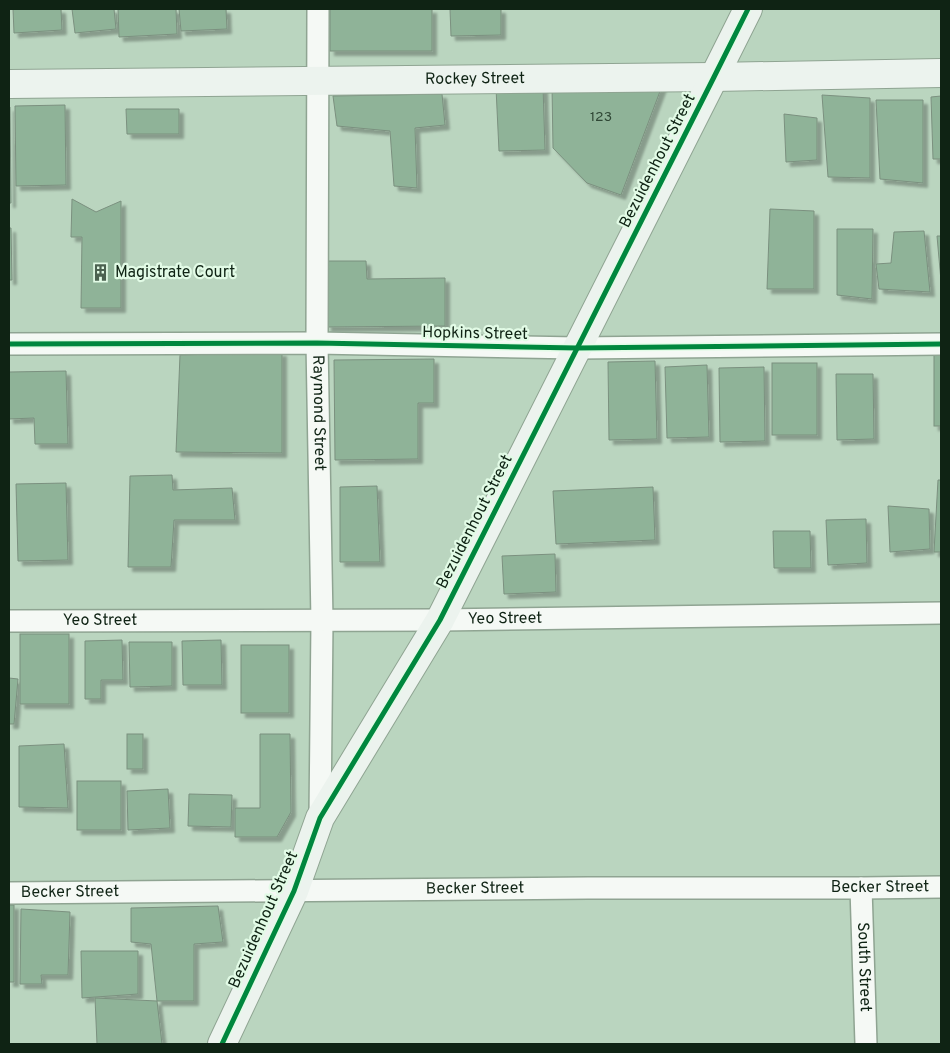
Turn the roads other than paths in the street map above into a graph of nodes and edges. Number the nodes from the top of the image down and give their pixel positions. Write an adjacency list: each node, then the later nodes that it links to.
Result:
1 (318, 9): 5 (street, Raymond Street)
2 (748, 9): 4 (street, Bezuidenhout Street)
3 (941, 73): 4 (street, Rockey Street)
4 (714, 77): 5 (street, Rockey Street); 10 (street, Bezuidenhout Street)
5 (319, 81): 6 (street, Rockey Street); 7 (street, Raymond Street)
6 (9, 84)
7 (317, 343): 8 (street, Hopkins Street); 10 (street, Hopkins Street); 14 (street, Raymond Street)
8 (9, 344)
9 (941, 344): 10 (street, Hopkins Street)
10 (577, 348): 12 (street, Bezuidenhout Street)
11 (941, 613): 12 (street, Yeo Street)
12 (440, 620): 14 (street, Yeo Street); 15 (street, Bezuidenhout Street)
13 (9, 621): 14 (street, Yeo Street)
14 (322, 621): 15 (street, Raymond Street)
15 (320, 818): 18 (street, Bezuidenhout Street)
16 (941, 887): 17 (street, Becker Street)
17 (861, 888): 18 (street, Becker Street); 21 (street, South Street)
18 (294, 891): 19 (street, Becker Street); 20 (street, Bezuidenhout Street)
19 (9, 894)
20 (222, 1044)
21 (866, 1044)

